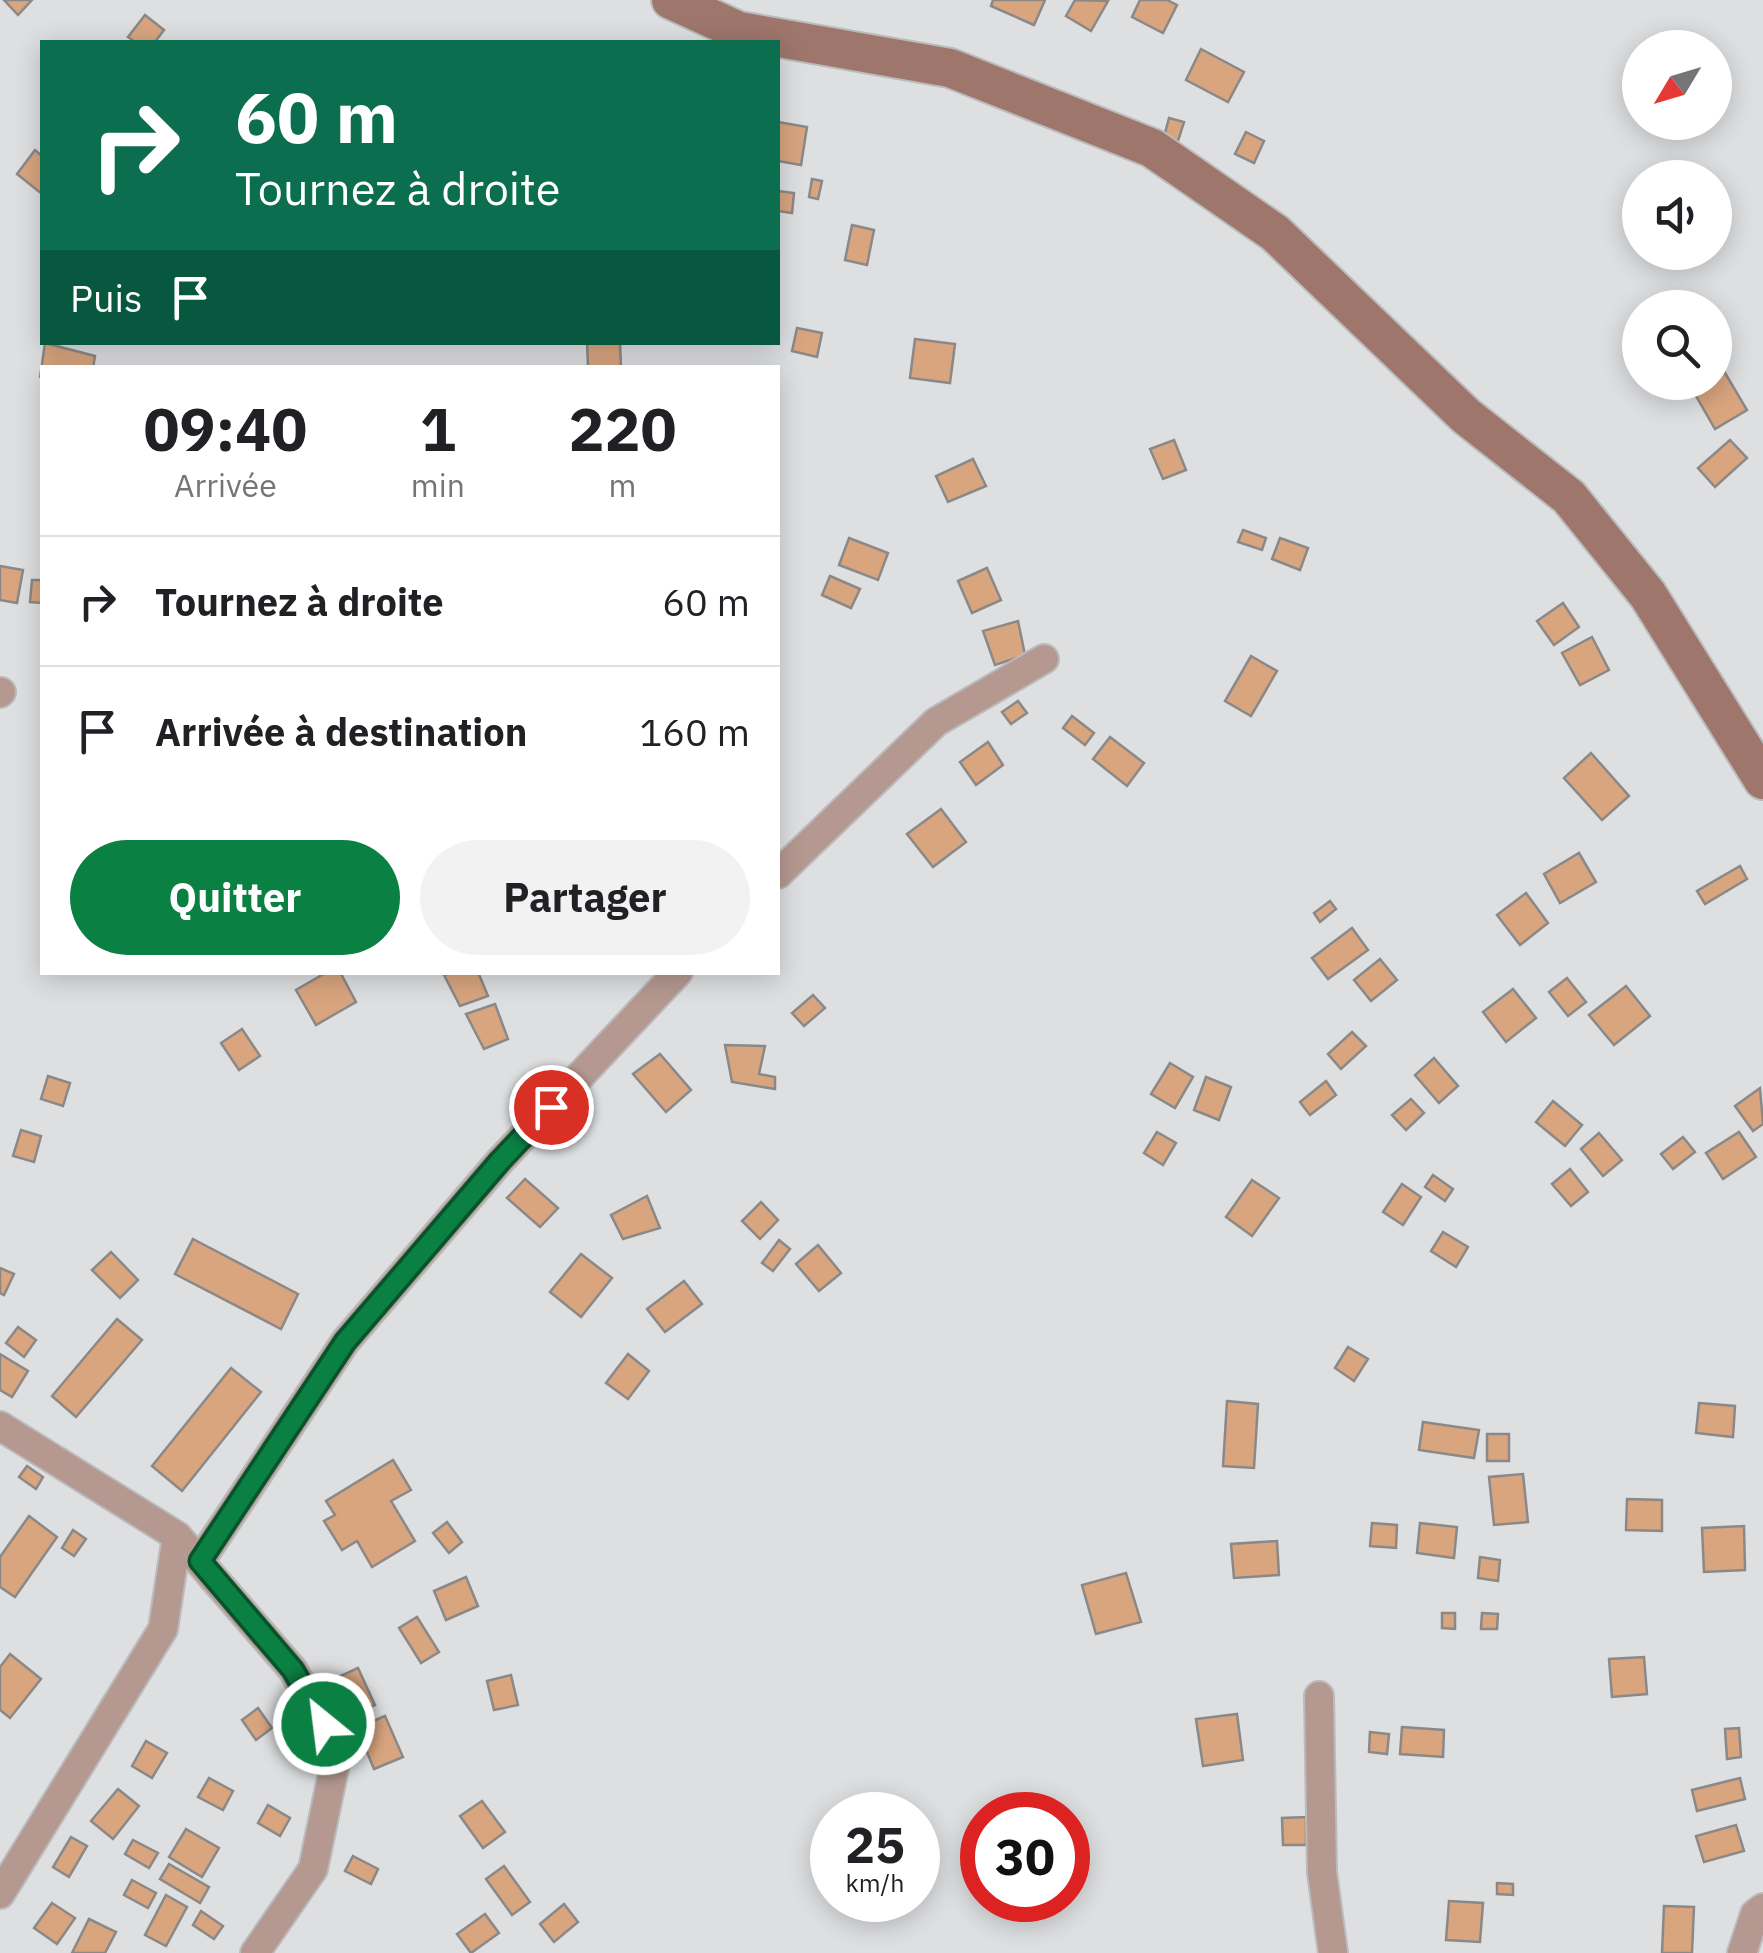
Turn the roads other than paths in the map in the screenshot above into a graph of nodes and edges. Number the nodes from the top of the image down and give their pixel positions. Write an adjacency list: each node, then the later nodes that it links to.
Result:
1 (671, 0): 3 (street)
2 (1044, 659): 4 (street)
3 (1763, 780)
4 (780, 872)
5 (675, 975): 8 (street)
6 (0, 1426): 7 (street)
7 (177, 1536): 8 (street); 10 (street)
8 (200, 1561): 12 (street)
9 (1319, 1696): 13 (street)
10 (0, 1894)
11 (1763, 1908): 14 (street)
12 (255, 1953)
13 (1332, 1953)
14 (1742, 1953)

